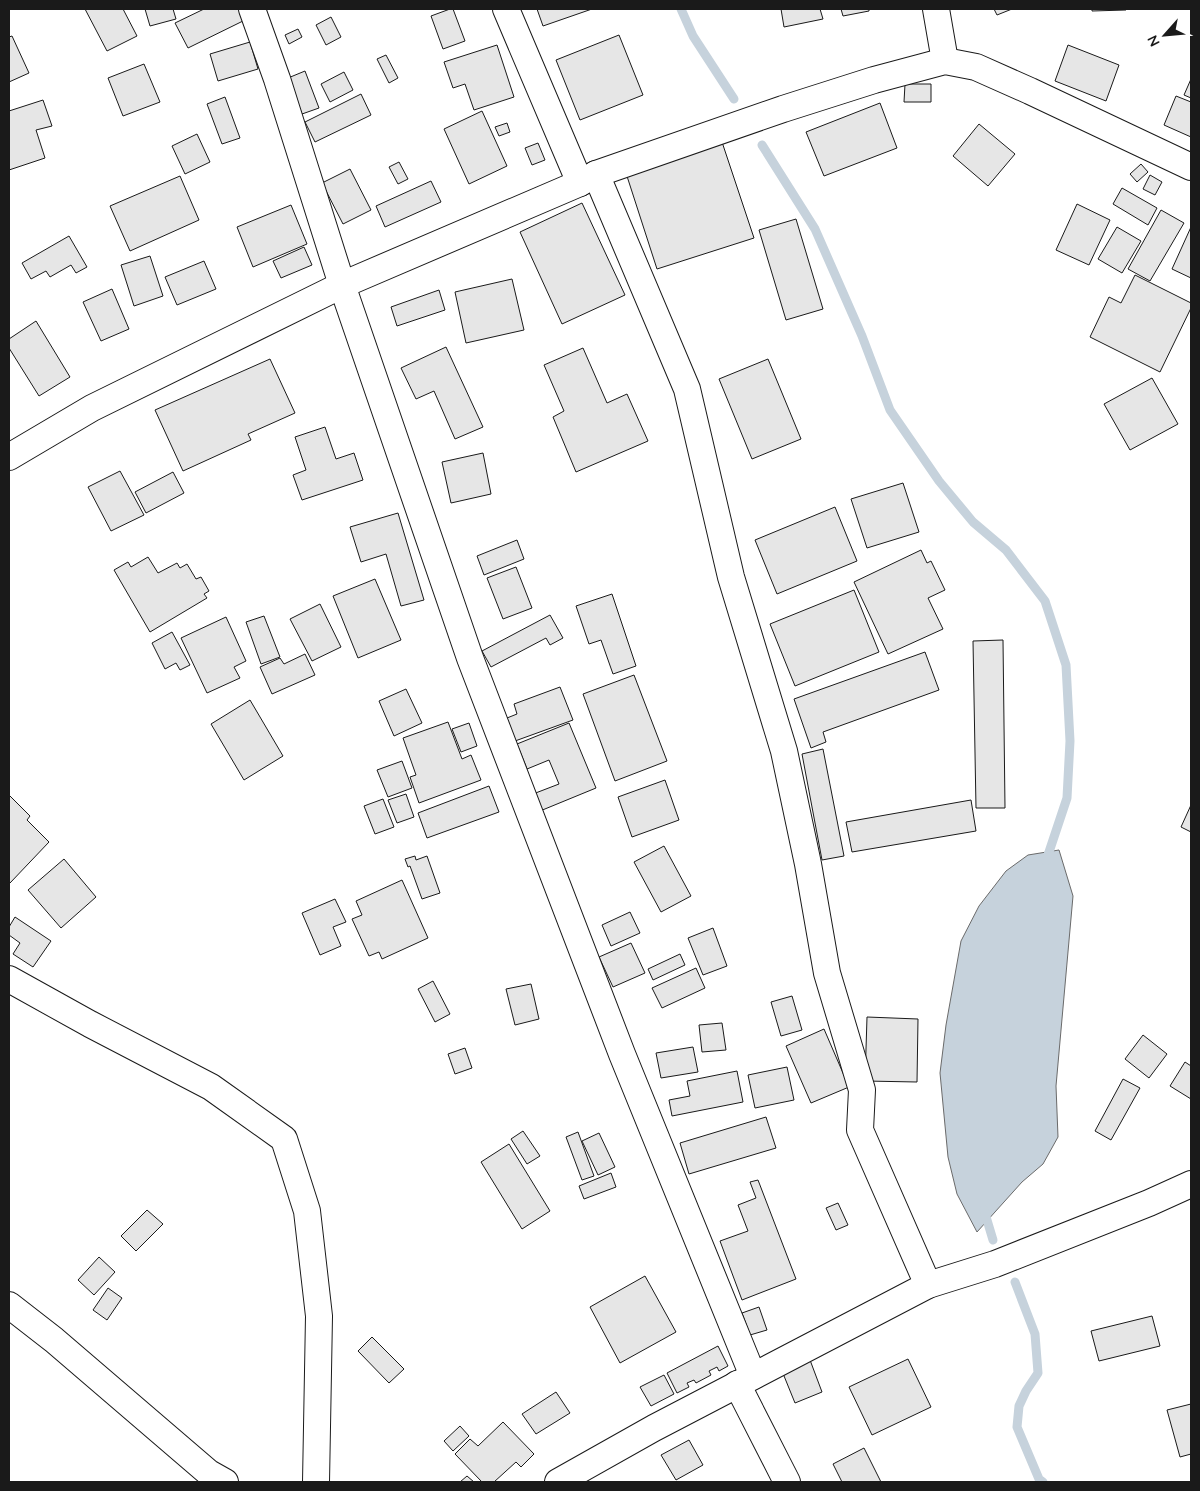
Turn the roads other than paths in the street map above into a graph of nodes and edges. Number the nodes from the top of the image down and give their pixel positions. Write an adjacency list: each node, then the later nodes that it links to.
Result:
1 (252, 9): 7 (street)
2 (506, 9): 6 (street)
3 (936, 9): 4 (street)
4 (945, 61): 5 (street); 6 (street)
5 (1191, 168)
6 (588, 178): 7 (street); 11 (street)
7 (342, 285): 8 (street); 13 (street)
8 (9, 457)
9 (9, 979): 15 (street)
10 (1191, 1184): 11 (street)
11 (928, 1285): 13 (street)
12 (9, 1305): 14 (street)
13 (745, 1380): 16 (street); 17 (street)
14 (225, 1482)
15 (316, 1482)
16 (558, 1482)
17 (787, 1482)

